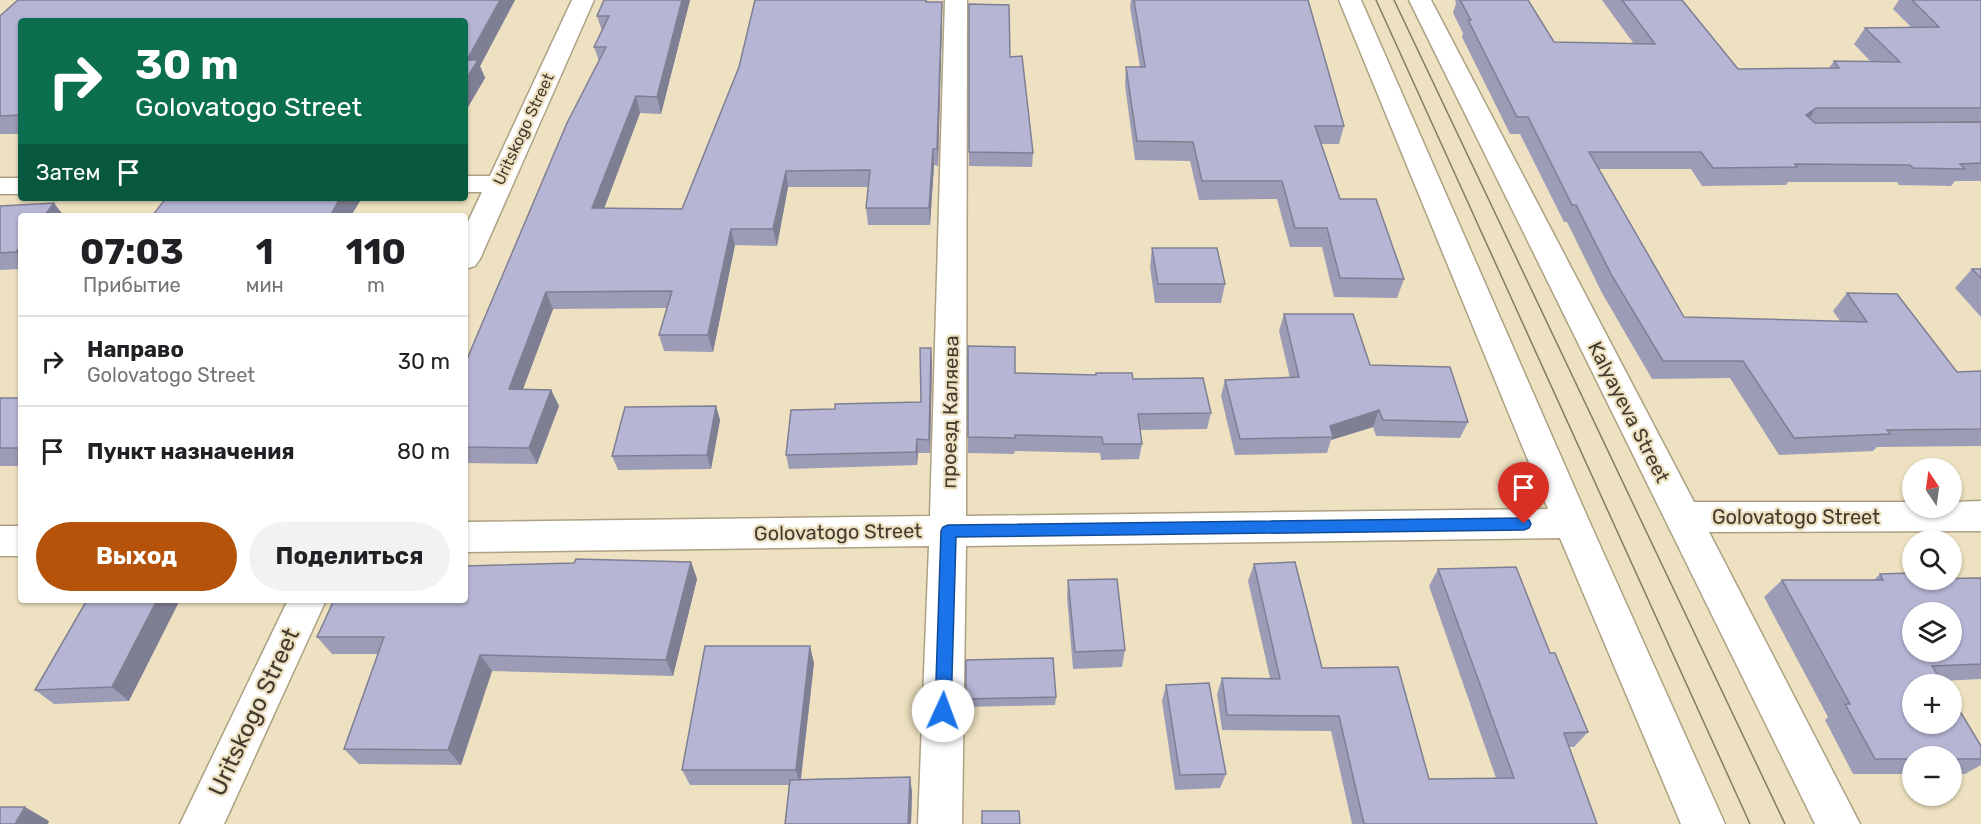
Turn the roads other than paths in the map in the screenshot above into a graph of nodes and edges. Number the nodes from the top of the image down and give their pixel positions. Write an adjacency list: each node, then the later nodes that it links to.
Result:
1 (583, 0): 6 (street, Uritskogo Street)
2 (956, 0): 13 (street, проезд Каляева)
3 (1350, 0): 12 (street)
4 (1420, 0): 11 (street, Kalyayeva Street)
5 (468, 184): 6 (street)
6 (497, 184): 9 (street, Uritskogo Street)
7 (0, 186): 8 (street)
8 (18, 186)
9 (468, 252)
10 (1981, 516): 11 (street, Golovatogo Street)
11 (1682, 517): 21 (street, Kalyayeva Street)
12 (1572, 524): 13 (street, Golovatogo Street); 20 (street)
13 (948, 531): 14 (street, Golovatogo Street); 19 (street, проезд Каляева)
14 (468, 537)
15 (18, 541): 16 (street)
16 (0, 542)
17 (306, 603): 18 (street, Uritskogo Street)
18 (202, 824)
19 (940, 824)
20 (1702, 824)
21 (1839, 824)

